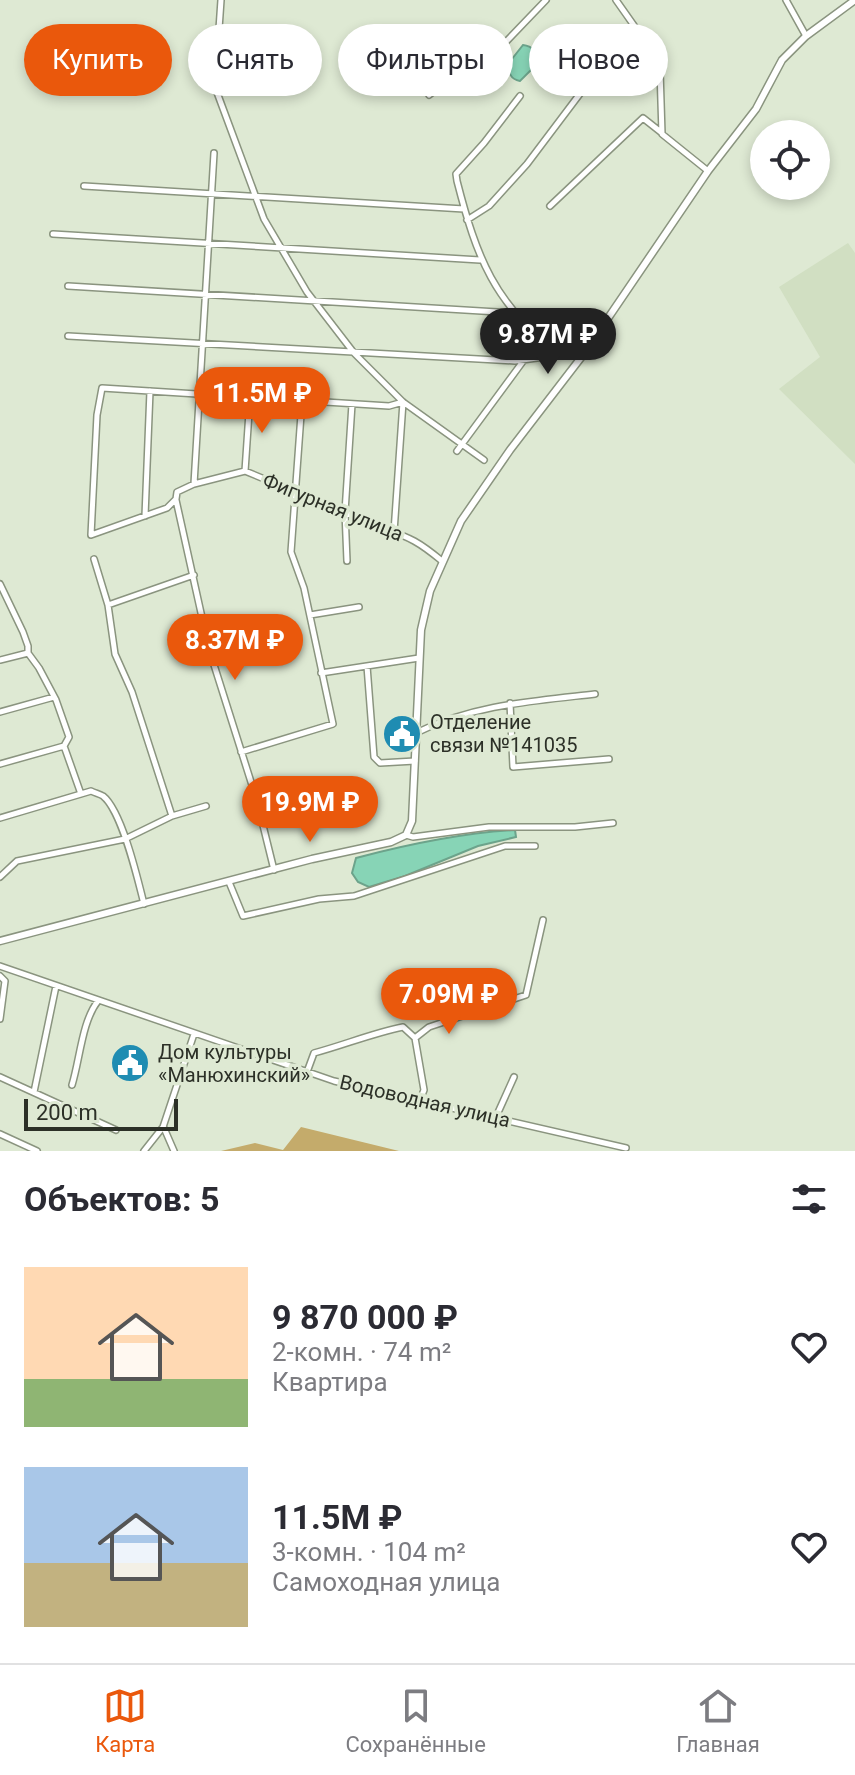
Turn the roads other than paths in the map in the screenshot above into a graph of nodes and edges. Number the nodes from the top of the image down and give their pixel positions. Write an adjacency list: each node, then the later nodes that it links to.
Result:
1 (221, 0): 17 (street)
2 (546, 0): 7 (street)
3 (616, 0): 6 (street)
4 (786, 0): 8 (street)
5 (855, 0): 8 (street)
6 (633, 24)
7 (513, 34)
8 (806, 36): 14 (street)
9 (520, 96): 19 (street)
10 (578, 96): 20 (street)
11 (661, 96): 12 (street)
12 (662, 134): 14 (street); 18 (street)
13 (214, 153): 16 (street)
14 (708, 171): 33 (street)
15 (84, 186): 16 (street)
16 (212, 195): 17 (street); 22 (street)
17 (255, 198): 19 (street); 23 (street)
18 (550, 206)
19 (464, 209): 20 (street)
20 (467, 220): 24 (street)
21 (53, 234): 22 (street)
22 (209, 243): 23 (street); 26 (street)
23 (280, 247): 24 (street); 27 (street)
24 (480, 260): 28 (street)
25 (68, 286): 26 (street)
26 (205, 294): 27 (street); 30 (street)
27 (313, 300): 28 (street); 31 (street)
28 (514, 313): 32 (street)
29 (68, 336): 30 (street)
30 (202, 344): 31 (street); 36 (street)
31 (354, 353): 34 (street); 39 (street)
32 (559, 355): 33 (street); 34 (street)
33 (583, 355): 53 (street)
34 (525, 359): 41 (street)
35 (150, 391): 36 (street); 49 (street); 49 (street, Фигурная улица)
36 (201, 395): 37 (street); 45 (street)
37 (250, 398): 38 (street); 44 (street)
38 (302, 401): 40 (street); 46 (street)
39 (403, 402): 40 (street); 41 (street); 50 (street)
40 (352, 404): 48 (street)
41 (462, 444): 42 (street); 43 (street)
42 (457, 451)
43 (484, 460)
44 (245, 471): 45 (street, Фигурная улица); 46 (street, Фигурная улица)
45 (194, 484): 47 (street, Фигурная улица)
46 (297, 492): 48 (street, Фигурная улица); 60 (street)
47 (176, 499): 49 (street, Фигурная улица); 54 (street)
48 (345, 512): 50 (street, Фигурная улица); 52 (street)
49 (145, 516)
50 (394, 532): 53 (street, Фигурная улица)
51 (94, 559): 57 (street)
52 (347, 561)
53 (442, 561): 62 (street)
54 (194, 575): 57 (street); 72 (street)
55 (0, 584): 56 (street)
56 (9, 605): 59 (street); 61 (street)
57 (108, 605): 78 (street)
58 (359, 607): 60 (street)
59 (0, 608)
60 (310, 615): 65 (street)
61 (28, 653): 63 (street); 67 (street)
62 (419, 658): 64 (street); 70 (street)
63 (0, 660)
64 (367, 666): 65 (street); 74 (street)
65 (321, 673): 72 (street)
66 (595, 694): 68 (street)
67 (54, 697): 69 (street); 71 (street)
68 (510, 703): 70 (street); 73 (street)
69 (0, 712)
70 (416, 733): 74 (street)
71 (64, 746): 75 (street); 76 (street)
72 (241, 752): 84 (street)
73 (609, 759)
74 (415, 761): 81 (street)
75 (0, 764)
76 (81, 794): 79 (street); 82 (street)
77 (206, 806): 78 (street)
78 (172, 816): 82 (street)
79 (0, 818)
80 (613, 823): 81 (street)
81 (406, 835): 84 (street)
82 (125, 839): 85 (street); 87 (street)
83 (535, 846): 86 (street)
84 (274, 870): 86 (street)
85 (0, 877)
86 (229, 882): 87 (street)
87 (144, 904): 89 (street)
88 (543, 920): 96 (street)
89 (0, 941)
90 (0, 966): 92 (street, Водоводная улица)
91 (0, 976): 94 (street)
92 (56, 986): 93 (street, Водоводная улица); 101 (street)
93 (98, 1001): 95 (street, Водоводная улица); 100 (street)
94 (0, 1019)
95 (194, 1034): 97 (street, Водоводная улица); 104 (street)
96 (415, 1038): 97 (street); 102 (street)
97 (307, 1072): 102 (street, Водоводная улица)
98 (0, 1077): 101 (street)
99 (514, 1077): 103 (street)
100 (72, 1085)
101 (34, 1092): 105 (street)
102 (420, 1100): 103 (street, Водоводная улица)
103 (496, 1117): 107 (street, Водоводная улица)
104 (163, 1127): 109 (street); 110 (street)
105 (116, 1130)
106 (0, 1134): 108 (street)
107 (626, 1148)
108 (37, 1151)
109 (144, 1151)
110 (174, 1151)

